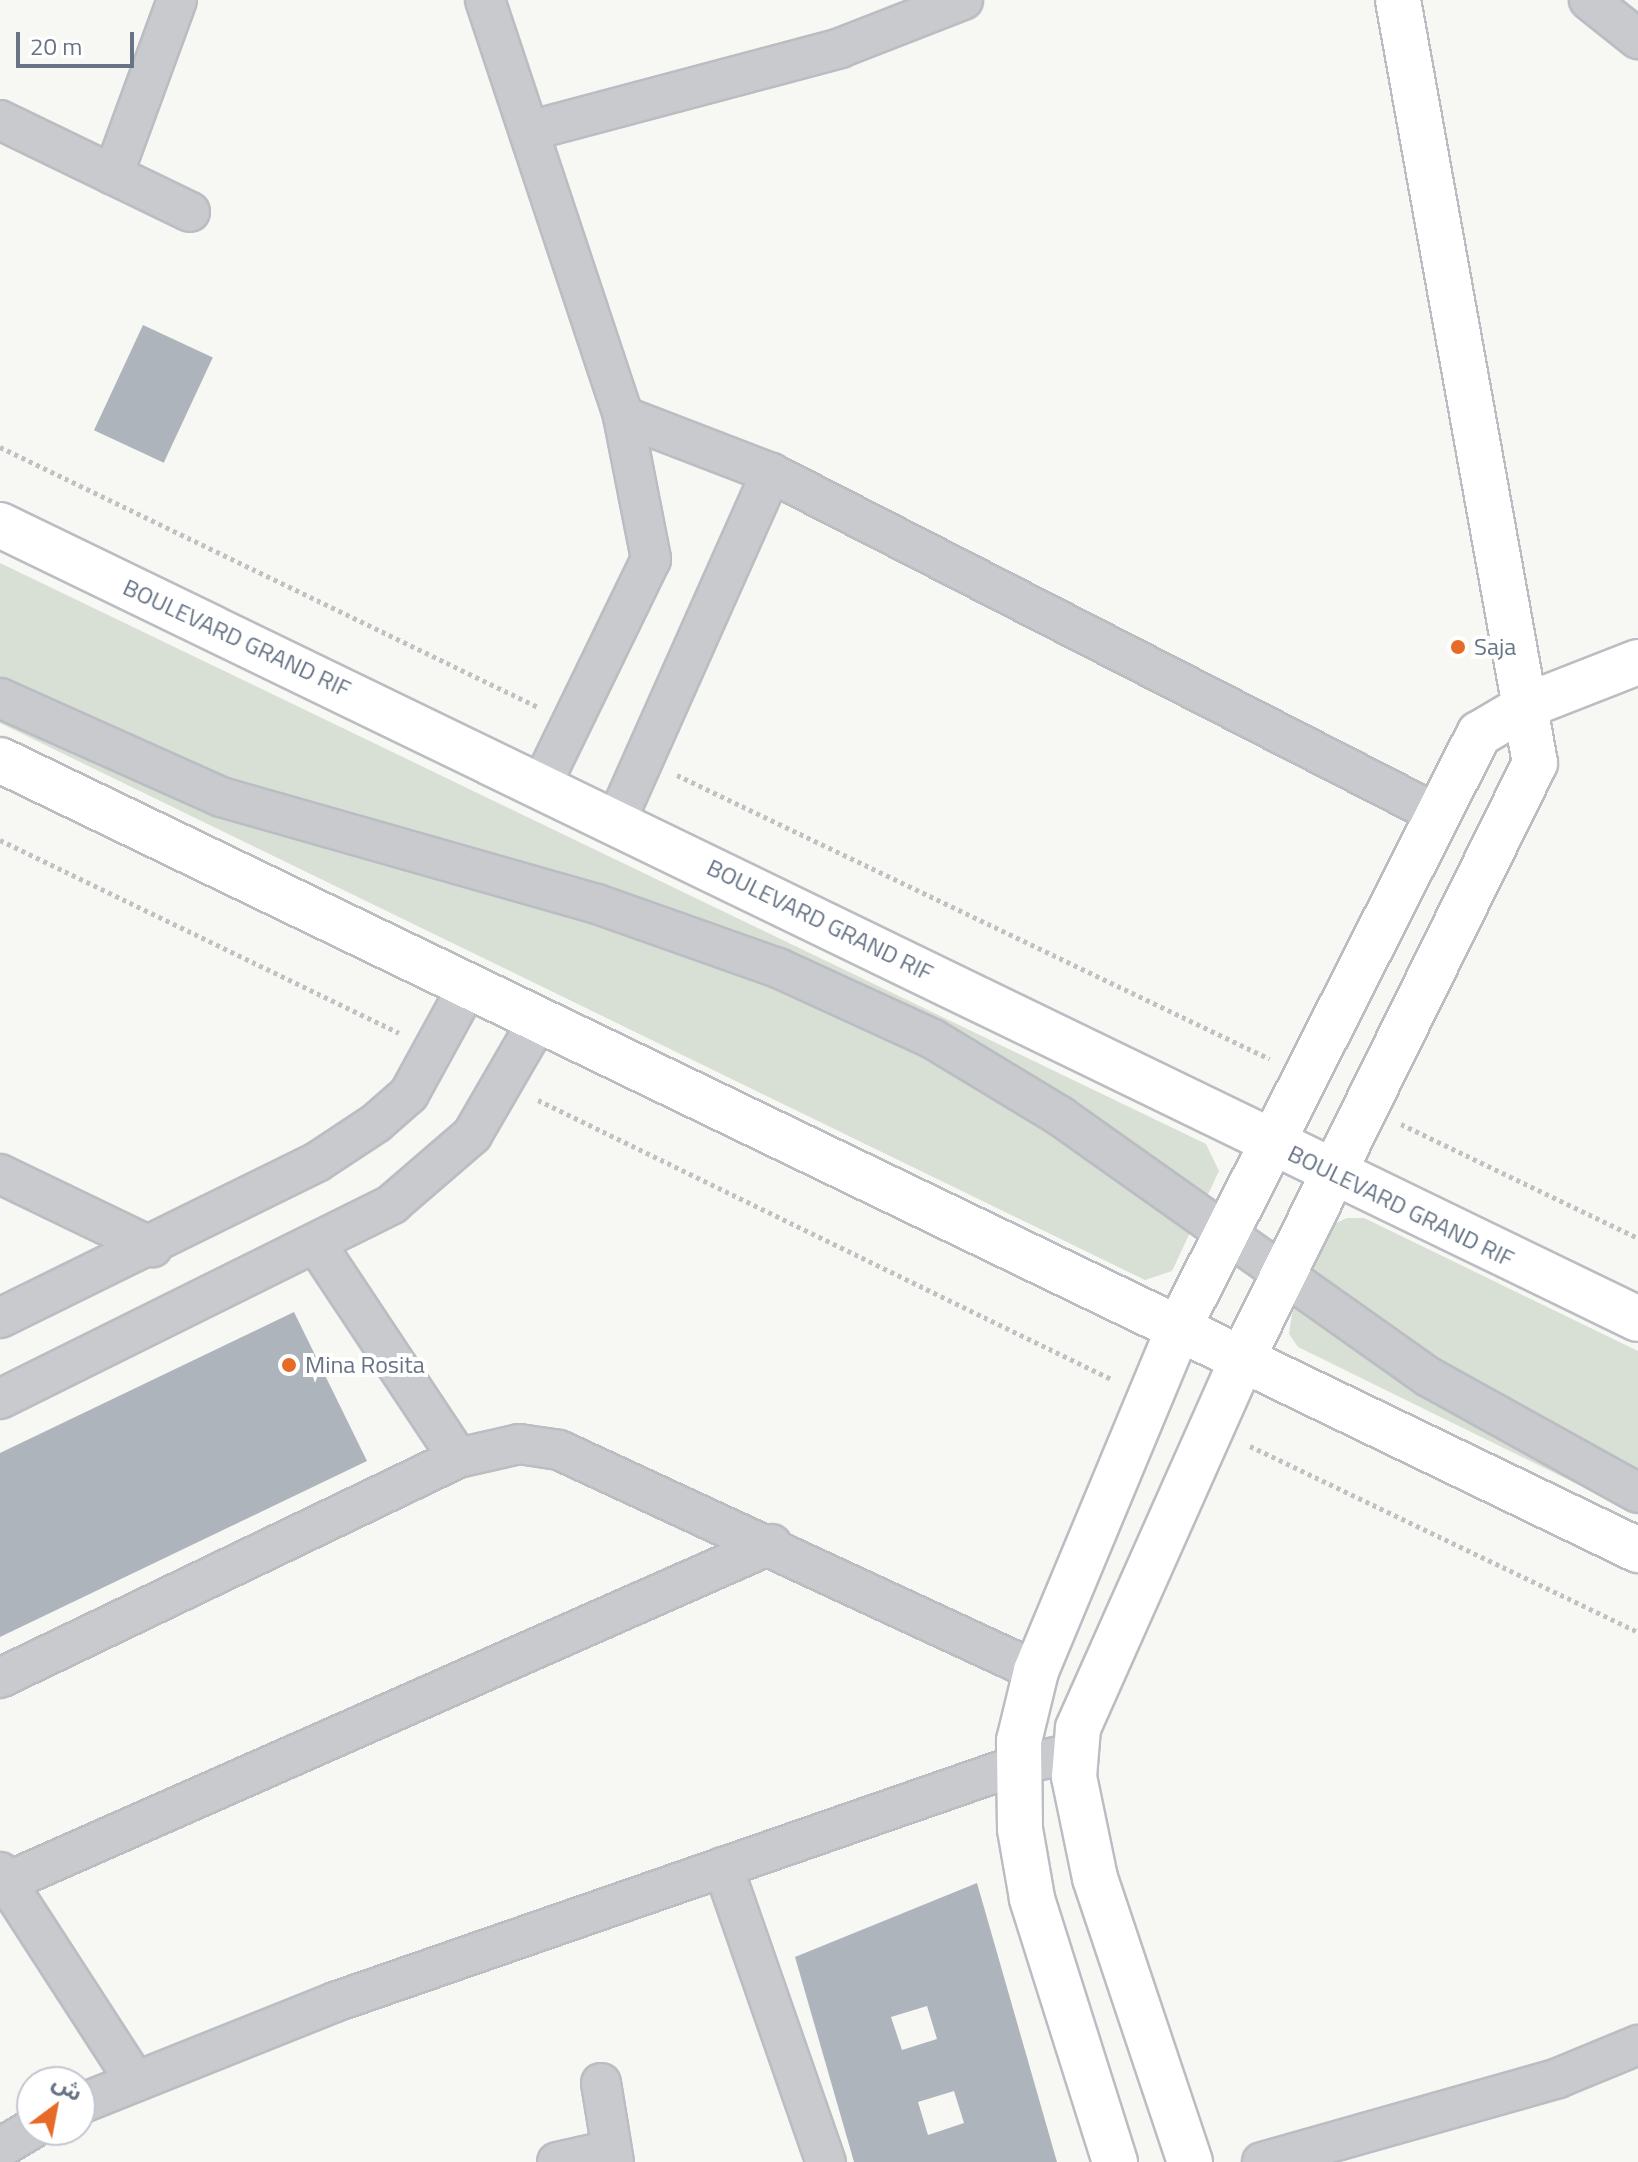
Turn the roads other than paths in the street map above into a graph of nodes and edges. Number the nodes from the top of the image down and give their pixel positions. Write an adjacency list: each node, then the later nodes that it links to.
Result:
1 (177, 0): 9 (street)
2 (485, 0): 8 (street)
3 (963, 0): 8 (street)
4 (1398, 0): 16 (street)
5 (1589, 0): 6 (street)
6 (1638, 39)
7 (0, 120): 9 (street)
8 (529, 131): 11 (street)
9 (113, 175): 10 (street)
10 (190, 212)
11 (623, 416): 12 (street); 18 (street)
12 (771, 473): 19 (street); 20 (street)
13 (0, 525): 18 (street, BOULEVARD GRAND RIF)
14 (1638, 662): 16 (street)
15 (0, 698): 26 (street)
16 (1528, 705): 19 (street); 25 (street)
17 (0, 760): 21 (street)
18 (542, 783): 20 (street, BOULEVARD GRAND RIF)
19 (1435, 813): 23 (street)
20 (617, 819): 23 (street, BOULEVARD GRAND RIF)
21 (466, 990): 22 (street); 27 (street)
22 (537, 1023): 28 (street); 32 (street)
23 (1268, 1142): 25 (street, BOULEVARD GRAND RIF); 26 (street)
24 (0, 1174): 27 (street)
25 (1334, 1175): 29 (street); 31 (street, BOULEVARD GRAND RIF)
26 (1225, 1231): 29 (street); 32 (street)
27 (152, 1247): 30 (street)
28 (318, 1247): 34 (street); 35 (street)
29 (1283, 1276): 33 (street); 36 (street)
30 (0, 1318)
31 (1638, 1319)
32 (1179, 1327): 33 (street); 39 (street)
33 (1242, 1359): 38 (street); 41 (street)
34 (0, 1399)
35 (458, 1458): 37 (street); 40 (street)
36 (1638, 1493)
37 (772, 1544): 39 (street); 44 (street)
38 (1638, 1550)
39 (1036, 1671): 42 (street)
40 (0, 1678)
41 (1073, 1753): 42 (street); 53 (street)
42 (1018, 1765): 43 (street); 52 (street)
43 (723, 1867): 46 (street); 51 (street)
44 (4, 1877): 46 (street)
45 (1638, 2045): 54 (street)
46 (134, 2079): 48 (street)
47 (601, 2083): 49 (street)
48 (96, 2097)
49 (613, 2156): 50 (street)
50 (557, 2162)
51 (826, 2162)
52 (1115, 2162)
53 (1190, 2162)
54 (1262, 2162)

